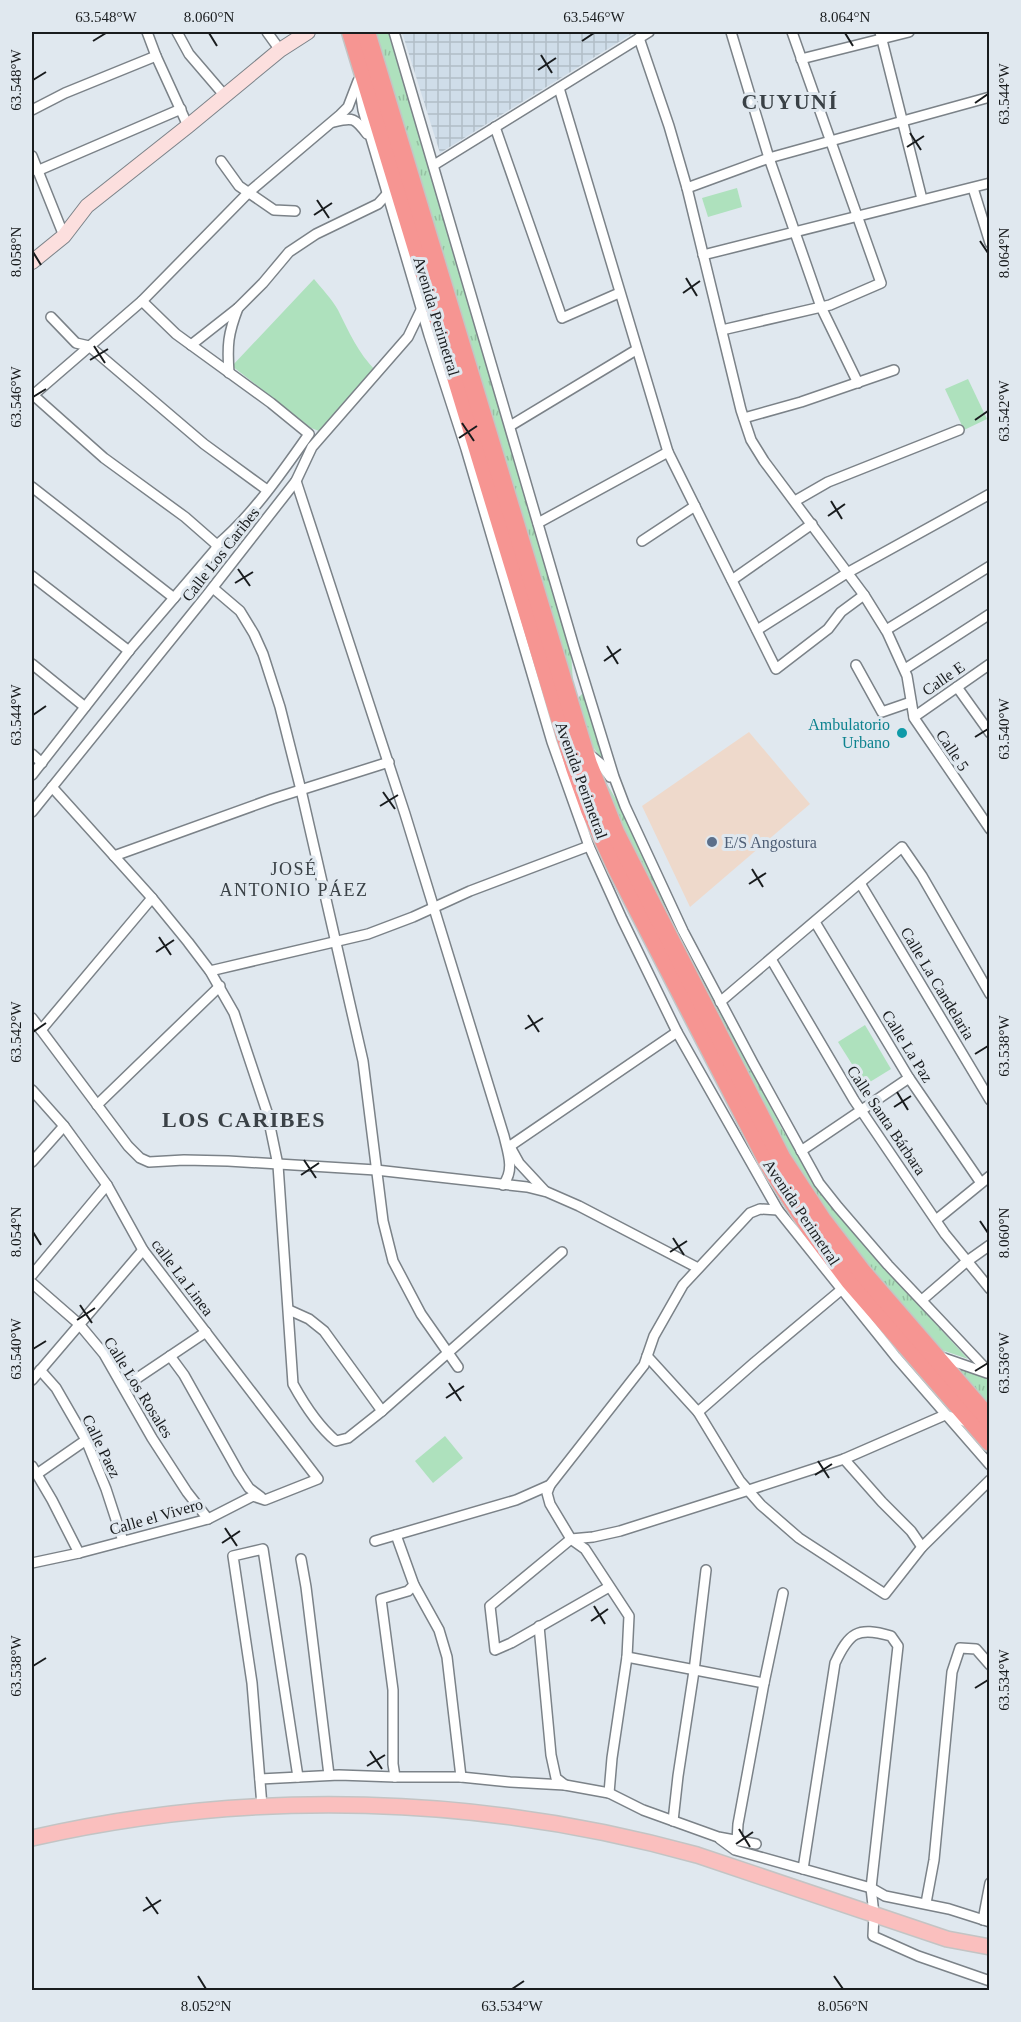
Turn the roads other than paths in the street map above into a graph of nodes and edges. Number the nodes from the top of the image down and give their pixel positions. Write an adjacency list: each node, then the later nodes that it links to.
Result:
1 (177, 32): 19 (street)
2 (267, 32): 14 (street)
3 (308, 32): 14 (street)
4 (351, 32): 17 (highway, Avenida Perimetral)
5 (366, 32): 97 (highway, Avenida Perimetral)
6 (394, 32): 32 (street, Avenida Perimetral)
7 (649, 32): 13 (street)
8 (731, 32): 30 (street)
9 (792, 32): 16 (street)
10 (909, 32): 12 (street)
11 (151, 33): 15 (street)
12 (881, 35): 16 (street); 23 (street)
13 (639, 38): 18 (street); 35 (street)
14 (280, 50): 19 (street)
15 (156, 56): 21 (street); 22 (street)
16 (801, 59): 28 (street)
17 (360, 75): 24 (street); 27 (street); 168 (highway, Avenida Perimetral)
18 (559, 88): 26 (street); 47 (street)
19 (225, 96): 25 (street)
20 (990, 97): 23 (street)
21 (181, 109): 25 (street); 33 (street)
22 (32, 110)
23 (902, 121): 28 (street); 39 (street)
24 (329, 124): 27 (street); 37 (street)
25 (188, 126): 43 (street)
26 (495, 127): 32 (street); 47 (street)
27 (371, 138): 38 (street)
28 (830, 141): 30 (street); 41 (street)
29 (32, 156): 33 (street)
30 (769, 159): 35 (street); 42 (street)
31 (221, 160): 37 (street)
32 (434, 165): 64 (street, Avenida Perimetral)
33 (37, 171): 43 (street)
34 (990, 183): 36 (street)
35 (687, 188): 45 (street)
36 (973, 188): 39 (street); 44 (street)
37 (249, 192): 40 (street); 48 (street)
38 (387, 194): 50 (street); 51 (street)
39 (922, 199): 41 (street)
40 (295, 211)
41 (857, 216): 42 (street); 49 (street)
42 (795, 232): 45 (street); 49 (street)
43 (64, 236): 46 (street)
44 (990, 243)
45 (703, 255): 53 (street)
46 (32, 262)
47 (619, 293): 58 (street)
48 (142, 301): 56 (street); 57 (street)
49 (821, 307): 53 (street); 61 (street)
50 (238, 308): 56 (street); 60 (street)
51 (422, 308): 54 (street); 55 (street, Calle Los Caribes)
52 (51, 317): 57 (street)
53 (722, 330): 63 (street)
54 (429, 335): 55 (street); 107 (street)
55 (408, 337): 67 (street, Calle Los Caribes)
56 (191, 345): 60 (street)
57 (89, 346): 62 (street); 69 (street)
58 (636, 350): 64 (street); 66 (street)
59 (894, 370): 61 (street)
60 (229, 373): 69 (street)
61 (858, 383): 63 (street)
62 (32, 395): 76 (street)
63 (744, 418): 71 (street)
64 (510, 426): 73 (street, Avenida Perimetral)
65 (959, 430): 71 (street)
66 (668, 452): 72 (street); 73 (street)
67 (296, 481): 81 (street, Calle Los Caribes); 99 (street)
68 (32, 487): 83 (street)
69 (267, 490): 76 (street)
70 (990, 494): 78 (street)
71 (795, 501): 74 (street)
72 (695, 506): 75 (street); 80 (street)
73 (538, 523): 103 (street, Avenida Perimetral)
74 (812, 524): 78 (street); 80 (street)
75 (642, 541)
76 (217, 545): 83 (street)
77 (990, 566): 86 (street)
78 (848, 573): 82 (street); 85 (street)
79 (32, 576): 87 (street)
80 (732, 580): 85 (street)
81 (213, 588): 102 (street, Calle Los Caribes); 104 (street)
82 (864, 595): 85 (street); 86 (street)
83 (174, 598): 87 (street)
84 (990, 614): 91 (street)
85 (758, 630)
86 (886, 630): 91 (street)
87 (129, 651): 94 (street)
88 (32, 664): 94 (street)
89 (990, 664): 92 (street, Calle E)
90 (856, 665): 93 (street)
91 (905, 669): 93 (street)
92 (957, 687): 95 (street, Calle E); 96 (street)
93 (911, 702): 95 (street)
94 (85, 707): 100 (street)
95 (914, 717): 106 (street, Calle 5)
96 (990, 733)
97 (585, 751): 103 (street); 116 (highway, Avenida Perimetral)
98 (32, 754): 100 (street)
99 (388, 762): 104 (street); 112 (street)
100 (42, 763): 101 (street)
101 (32, 775)
102 (52, 787): 105 (street, Calle Los Caribes); 108 (street)
103 (618, 789): 110 (street, Avenida Perimetral)
104 (302, 790): 108 (street); 114 (street)
105 (32, 812)
106 (990, 829)
107 (589, 846): 112 (street); 123 (street)
108 (114, 856): 111 (street)
109 (860, 883): 113 (street); 119 (street); 126 (street, Calle La Candelaria)
110 (667, 897): 116 (street); 120 (street, Avenida Perimetral)
111 (152, 898): 117 (street); 122 (street)
112 (434, 906): 114 (street); 130 (street)
113 (815, 922): 115 (street); 124 (street, Calle La Paz)
114 (336, 942): 117 (street); 135 (street)
115 (771, 959): 120 (street); 128 (street, Calle Santa Bárbara)
116 (679, 960): 157 (highway, Avenida Perimetral)
117 (210, 971): 118 (street)
118 (220, 986): 127 (street); 134 (street)
119 (990, 994)
120 (720, 1002): 132 (street, Avenida Perimetral)
121 (32, 1018): 122 (street)
122 (41, 1030): 127 (street)
123 (677, 1032): 131 (street); 141 (street)
124 (909, 1078): 128 (street); 137 (street, Calle La Paz)
125 (32, 1090): 129 (street, calle La Linea)
126 (990, 1100)
127 (97, 1105): 134 (street)
128 (861, 1110): 132 (street); 142 (street, Calle Santa Bárbara)
129 (64, 1126): 133 (street); 138 (street, calle La Linea)
130 (504, 1136): 131 (street); 139 (street)
131 (510, 1146): 140 (street)
132 (801, 1151): 152 (street, Avenida Perimetral)
133 (32, 1162)
134 (278, 1165): 135 (street); 153 (street)
135 (376, 1170): 139 (street); 156 (street)
136 (990, 1176): 137 (street)
137 (981, 1183): 142 (street)
138 (107, 1185): 144 (street, calle La Linea); 148 (street)
139 (503, 1185): 140 (street)
140 (547, 1192): 147 (street)
141 (778, 1210): 147 (street); 151 (street)
142 (936, 1220): 146 (street, Calle Santa Bárbara)
143 (990, 1245): 146 (street)
144 (143, 1250): 154 (street); 155 (street, calle La Linea)
145 (562, 1252): 156 (street)
146 (966, 1262): 150 (street, Calle Santa Bárbara); 152 (street)
147 (698, 1268): 159 (street)
148 (32, 1275)
149 (32, 1283): 154 (street, Calle Los Rosales)
150 (990, 1289)
151 (841, 1290): 166 (street); 167 (street)
152 (922, 1300): 162 (street, Avenida Perimetral)
153 (289, 1310): 165 (street); 165 (street)
154 (79, 1324): 161 (street); 164 (street, Calle Los Rosales)
155 (206, 1332): 158 (street); 174 (street, calle La Linea)
156 (448, 1352): 160 (street); 165 (street)
157 (932, 1353): 162 (street); 168 (highway, Avenida Perimetral)
158 (170, 1356): 164 (street); 178 (street)
159 (647, 1356): 166 (street); 176 (street)
160 (458, 1367)
161 (40, 1370): 163 (street); 169 (street, Calle Paez)
162 (990, 1374)
163 (32, 1380)
164 (124, 1387): 179 (street, Calle Los Rosales)
165 (382, 1411)
166 (699, 1412): 177 (street)
167 (945, 1414): 168 (street); 171 (street); 172 (street)
168 (982, 1423): 170 (highway, Avenida Perimetral)
169 (86, 1440): 173 (street); 182 (street, Calle Paez)
170 (990, 1442)
171 (844, 1458): 177 (street); 184 (street)
172 (990, 1465)
173 (34, 1470): 185 (street)
174 (318, 1479): 178 (street, Calle el Vivero)
175 (990, 1480): 184 (street)
176 (550, 1485): 180 (street); 181 (street)
177 (749, 1490): 181 (street); 184 (street)
178 (265, 1500): 179 (street, Calle el Vivero)
179 (208, 1519): 182 (street, Calle el Vivero)
180 (396, 1535): 183 (street); 189 (street)
181 (571, 1539): 190 (street); 192 (street)
182 (123, 1541): 185 (street, Calle el Vivero)
183 (375, 1541)
184 (922, 1547)
185 (79, 1553): 187 (street, Calle el Vivero)
186 (302, 1559): 197 (street)
187 (32, 1563)
188 (706, 1569): 195 (street)
189 (414, 1585): 199 (street); 200 (street)
190 (609, 1587): 192 (street); 193 (street)
191 (783, 1593): 196 (street)
192 (538, 1626): 202 (street)
193 (627, 1657): 195 (street); 203 (street)
194 (990, 1665): 213 (street)
195 (694, 1671): 196 (street); 205 (street)
196 (764, 1683): 208 (street)
197 (329, 1775): 198 (street); 200 (street)
198 (298, 1777): 201 (street); 201 (street)
199 (461, 1777): 200 (street); 202 (street)
200 (395, 1778)
201 (260, 1779): 204 (street)
202 (566, 1785): 203 (street)
203 (609, 1793): 205 (street)
204 (262, 1806): 207 (main road); 214 (main road)
205 (673, 1821): 206 (street)
206 (718, 1837): 208 (street); 210 (street)
207 (32, 1838)
208 (737, 1840): 209 (street)
209 (756, 1844)
210 (803, 1869): 212 (street); 212 (street)
211 (990, 1883): 215 (street)
212 (871, 1888): 213 (street); 214 (street)
213 (926, 1903): 215 (street)
214 (874, 1914): 216 (main road); 219 (street)
215 (986, 1921)
216 (947, 1939): 217 (main road); 218 (main road)
217 (990, 1947)
218 (990, 1958)
219 (990, 1981)

